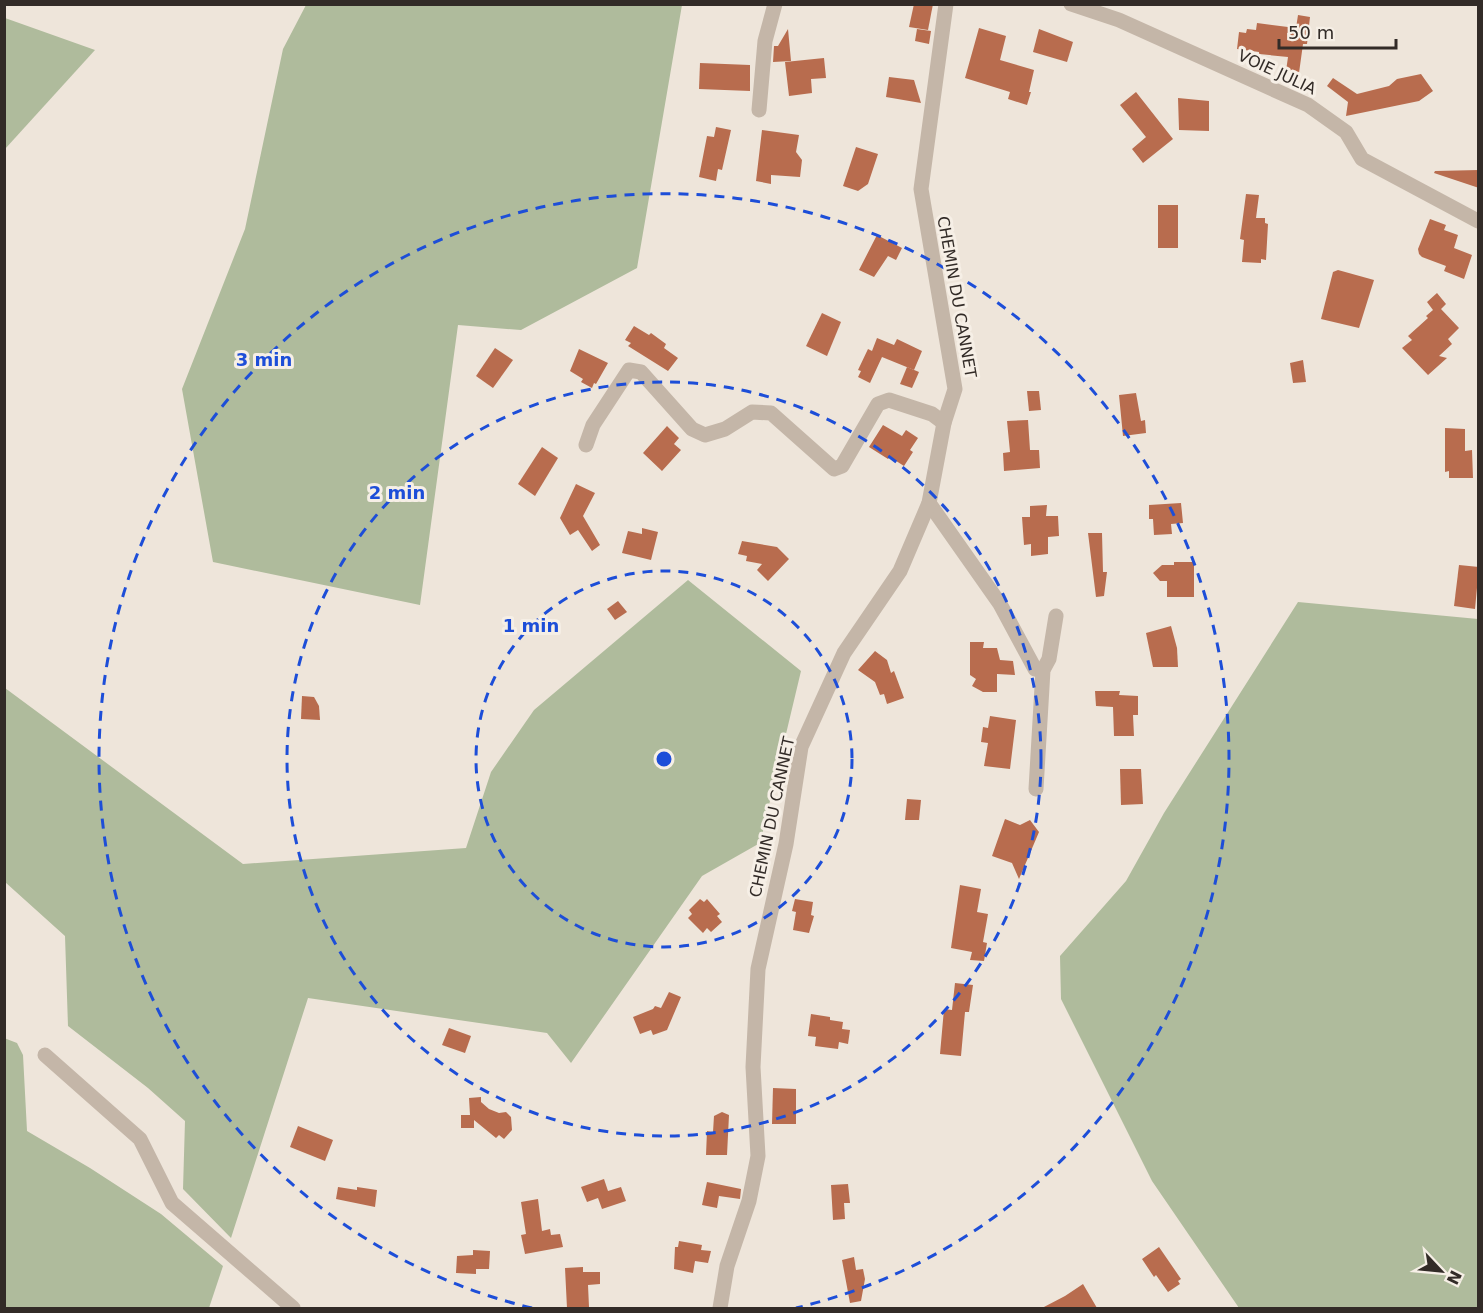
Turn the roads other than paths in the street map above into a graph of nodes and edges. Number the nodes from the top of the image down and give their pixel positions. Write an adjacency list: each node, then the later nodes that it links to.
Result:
1 (775, 4): 4 (street)
2 (946, 4): 6 (street, CHEMIN DU CANNET)
3 (1071, 4): 5 (street, VOIE JULIA)
4 (759, 110)
5 (1479, 221)
6 (944, 423): 7 (street); 8 (street, CHEMIN DU CANNET)
7 (586, 445)
8 (929, 503): 10 (street); 14 (street, CHEMIN DU CANNET)
9 (1056, 616): 10 (street)
10 (1043, 670): 11 (street)
11 (1036, 789)
12 (45, 1055): 13 (street)
13 (293, 1308)
14 (720, 1308)

